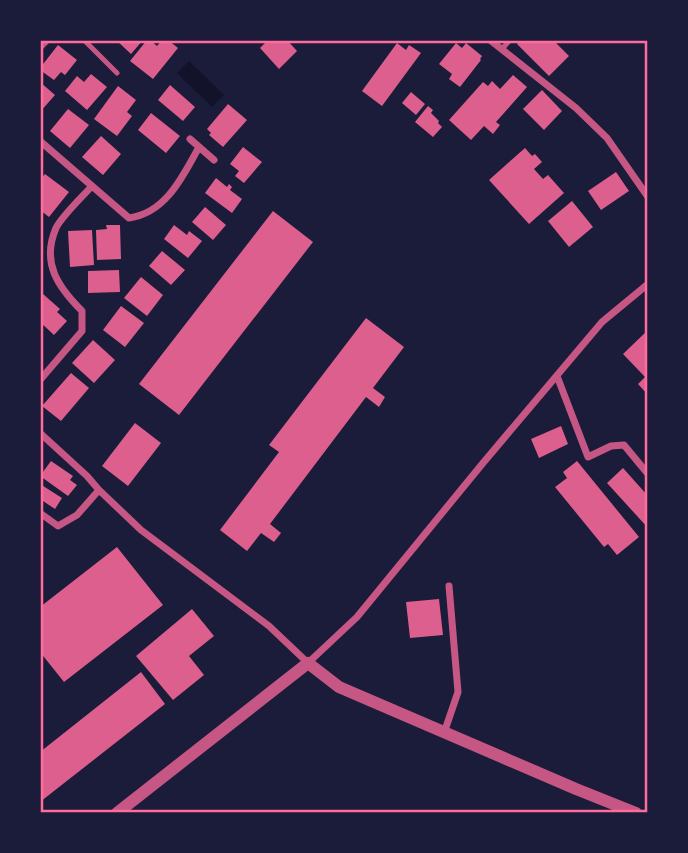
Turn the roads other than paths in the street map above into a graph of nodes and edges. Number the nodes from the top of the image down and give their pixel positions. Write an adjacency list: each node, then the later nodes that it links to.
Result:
1 (47, 40): 5 (street)
2 (84, 40): 7 (lane)
3 (490, 40): 6 (street)
4 (510, 40): 6 (lane)
5 (40, 47)
6 (502, 49): 13 (street)
7 (117, 73)
8 (190, 139): 10 (street)
9 (40, 141): 12 (street)
10 (199, 147): 11 (street); 12 (street)
11 (214, 160)
12 (92, 186): 16 (street)
13 (648, 197)
14 (648, 284): 15 (street)
15 (556, 376): 18 (street); 22 (street)
16 (40, 380)
17 (40, 433): 19 (street)
18 (648, 474)
19 (99, 490): 20 (street); 22 (street)
20 (40, 513)
21 (449, 586): 23 (street)
22 (308, 663): 23 (street); 24 (street)
23 (444, 733): 25 (street)
24 (117, 813)
25 (636, 813)

